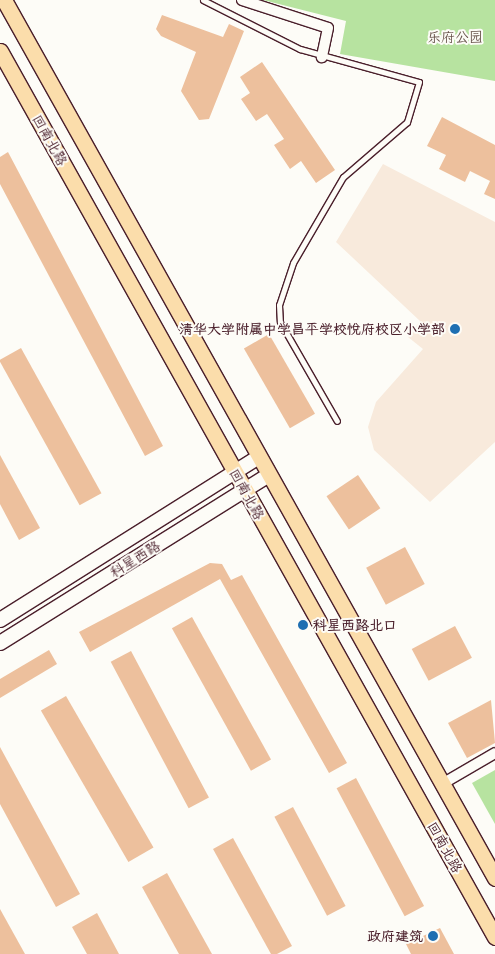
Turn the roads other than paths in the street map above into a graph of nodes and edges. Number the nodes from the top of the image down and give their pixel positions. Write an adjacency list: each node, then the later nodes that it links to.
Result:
1 (4, 0): 7 (main road, 回南北路)
2 (203, 0): 5 (lane)
3 (242, 0): 5 (street)
4 (0, 50): 8 (main road, 回南北路)
5 (322, 57): 6 (lane)
6 (337, 421)
7 (259, 457): 8 (street, 科星西路); 9 (main road, 回南北路)
8 (235, 472): 10 (main road, 回南北路); 11 (street, 科星西路)
9 (269, 475): 10 (street, 科星西路); 14 (main road, 回南北路)
10 (245, 490): 12 (street, 科星西路); 16 (main road, 回南北路)
11 (0, 620)
12 (0, 643)
13 (495, 753): 14 (street)
14 (442, 784): 15 (main road, 回南北路)
15 (495, 878)
16 (495, 937)

